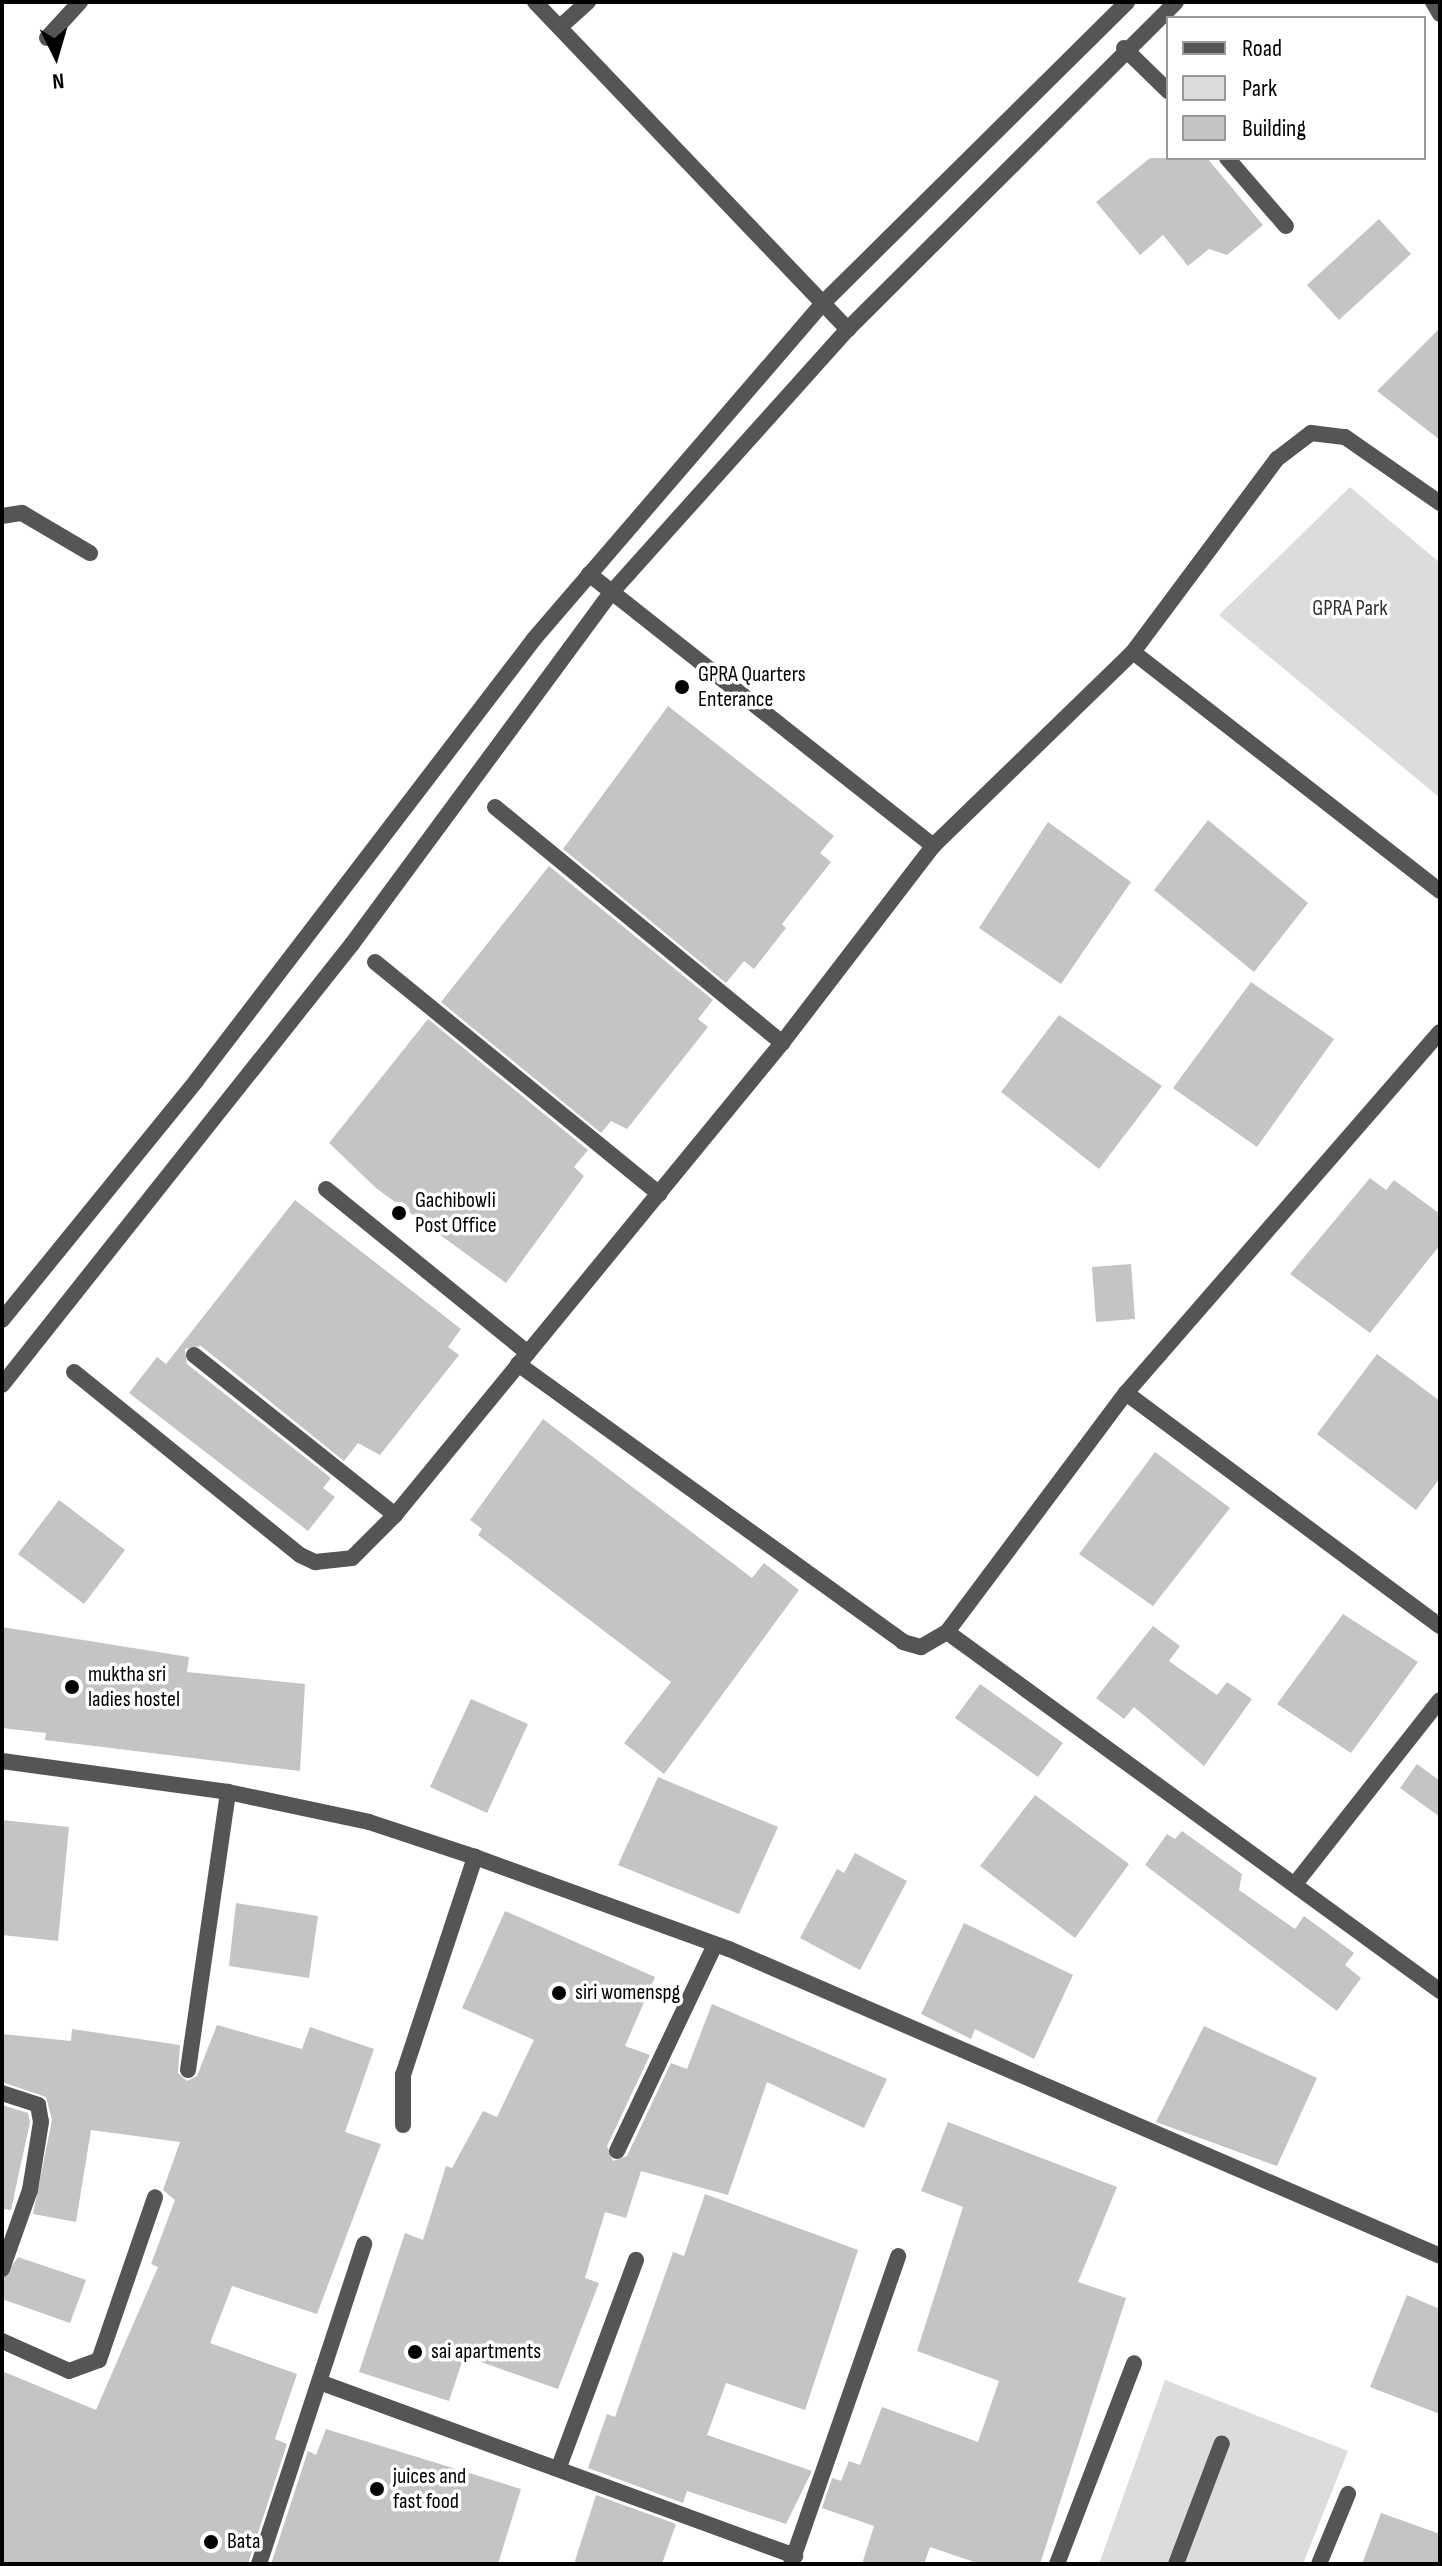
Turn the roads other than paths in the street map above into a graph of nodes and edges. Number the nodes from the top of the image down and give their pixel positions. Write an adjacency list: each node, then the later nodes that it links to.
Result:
1 (80, 2): 9 (street)
2 (535, 2): 8 (street)
3 (588, 2): 8 (street)
4 (1127, 2): 14 (street)
5 (1176, 2): 10 (street)
6 (1433, 2): 7 (street)
7 (1440, 14)
8 (560, 27): 14 (street)
9 (47, 38)
10 (1124, 48): 11 (street); 15 (street)
11 (1166, 89)
12 (1229, 160): 13 (street)
13 (1286, 226)
14 (823, 303): 15 (street); 19 (street)
15 (848, 329): 20 (street)
16 (1440, 503): 21 (street)
17 (2, 516): 18 (street)
18 (90, 553)
19 (589, 574): 20 (street); 30 (street)
20 (611, 593): 23 (street); 34 (street)
21 (1133, 652): 23 (street); 24 (street)
22 (495, 807): 27 (street)
23 (933, 846): 27 (street)
24 (1440, 891)
25 (375, 962): 29 (street)
26 (1440, 1032): 35 (street)
27 (782, 1043): 29 (street)
28 (326, 1189): 32 (street)
29 (659, 1194): 32 (street)
30 (2, 1320)
31 (194, 1355): 36 (street)
32 (523, 1358): 36 (street); 38 (street)
33 (74, 1372): 36 (street)
34 (2, 1385)
35 (1126, 1393): 37 (street); 38 (street)
36 (395, 1515)
37 (1440, 1626)
38 (947, 1632): 43 (street)
39 (1440, 1700): 43 (street)
40 (2, 1761): 41 (street)
41 (228, 1792): 42 (street); 46 (street)
42 (475, 1857): 44 (street); 48 (street)
43 (1295, 1884): 45 (street)
44 (715, 1945): 49 (street); 53 (street)
45 (1440, 1991)
46 (188, 2070)
47 (2, 2093): 55 (street)
48 (403, 2125)
49 (617, 2151)
50 (155, 2197): 56 (street)
51 (364, 2244): 58 (street)
52 (898, 2256): 62 (street)
53 (1440, 2256)
54 (636, 2260): 60 (street)
55 (2, 2269)
56 (2, 2341)
57 (1134, 2363): 64 (street)
58 (322, 2383): 60 (street); 63 (street)
59 (1222, 2443): 65 (street)
60 (559, 2467): 62 (street)
61 (1348, 2494): 66 (street)
62 (793, 2560)
63 (259, 2564)
64 (1057, 2564)
65 (1176, 2564)
66 (1319, 2564)

